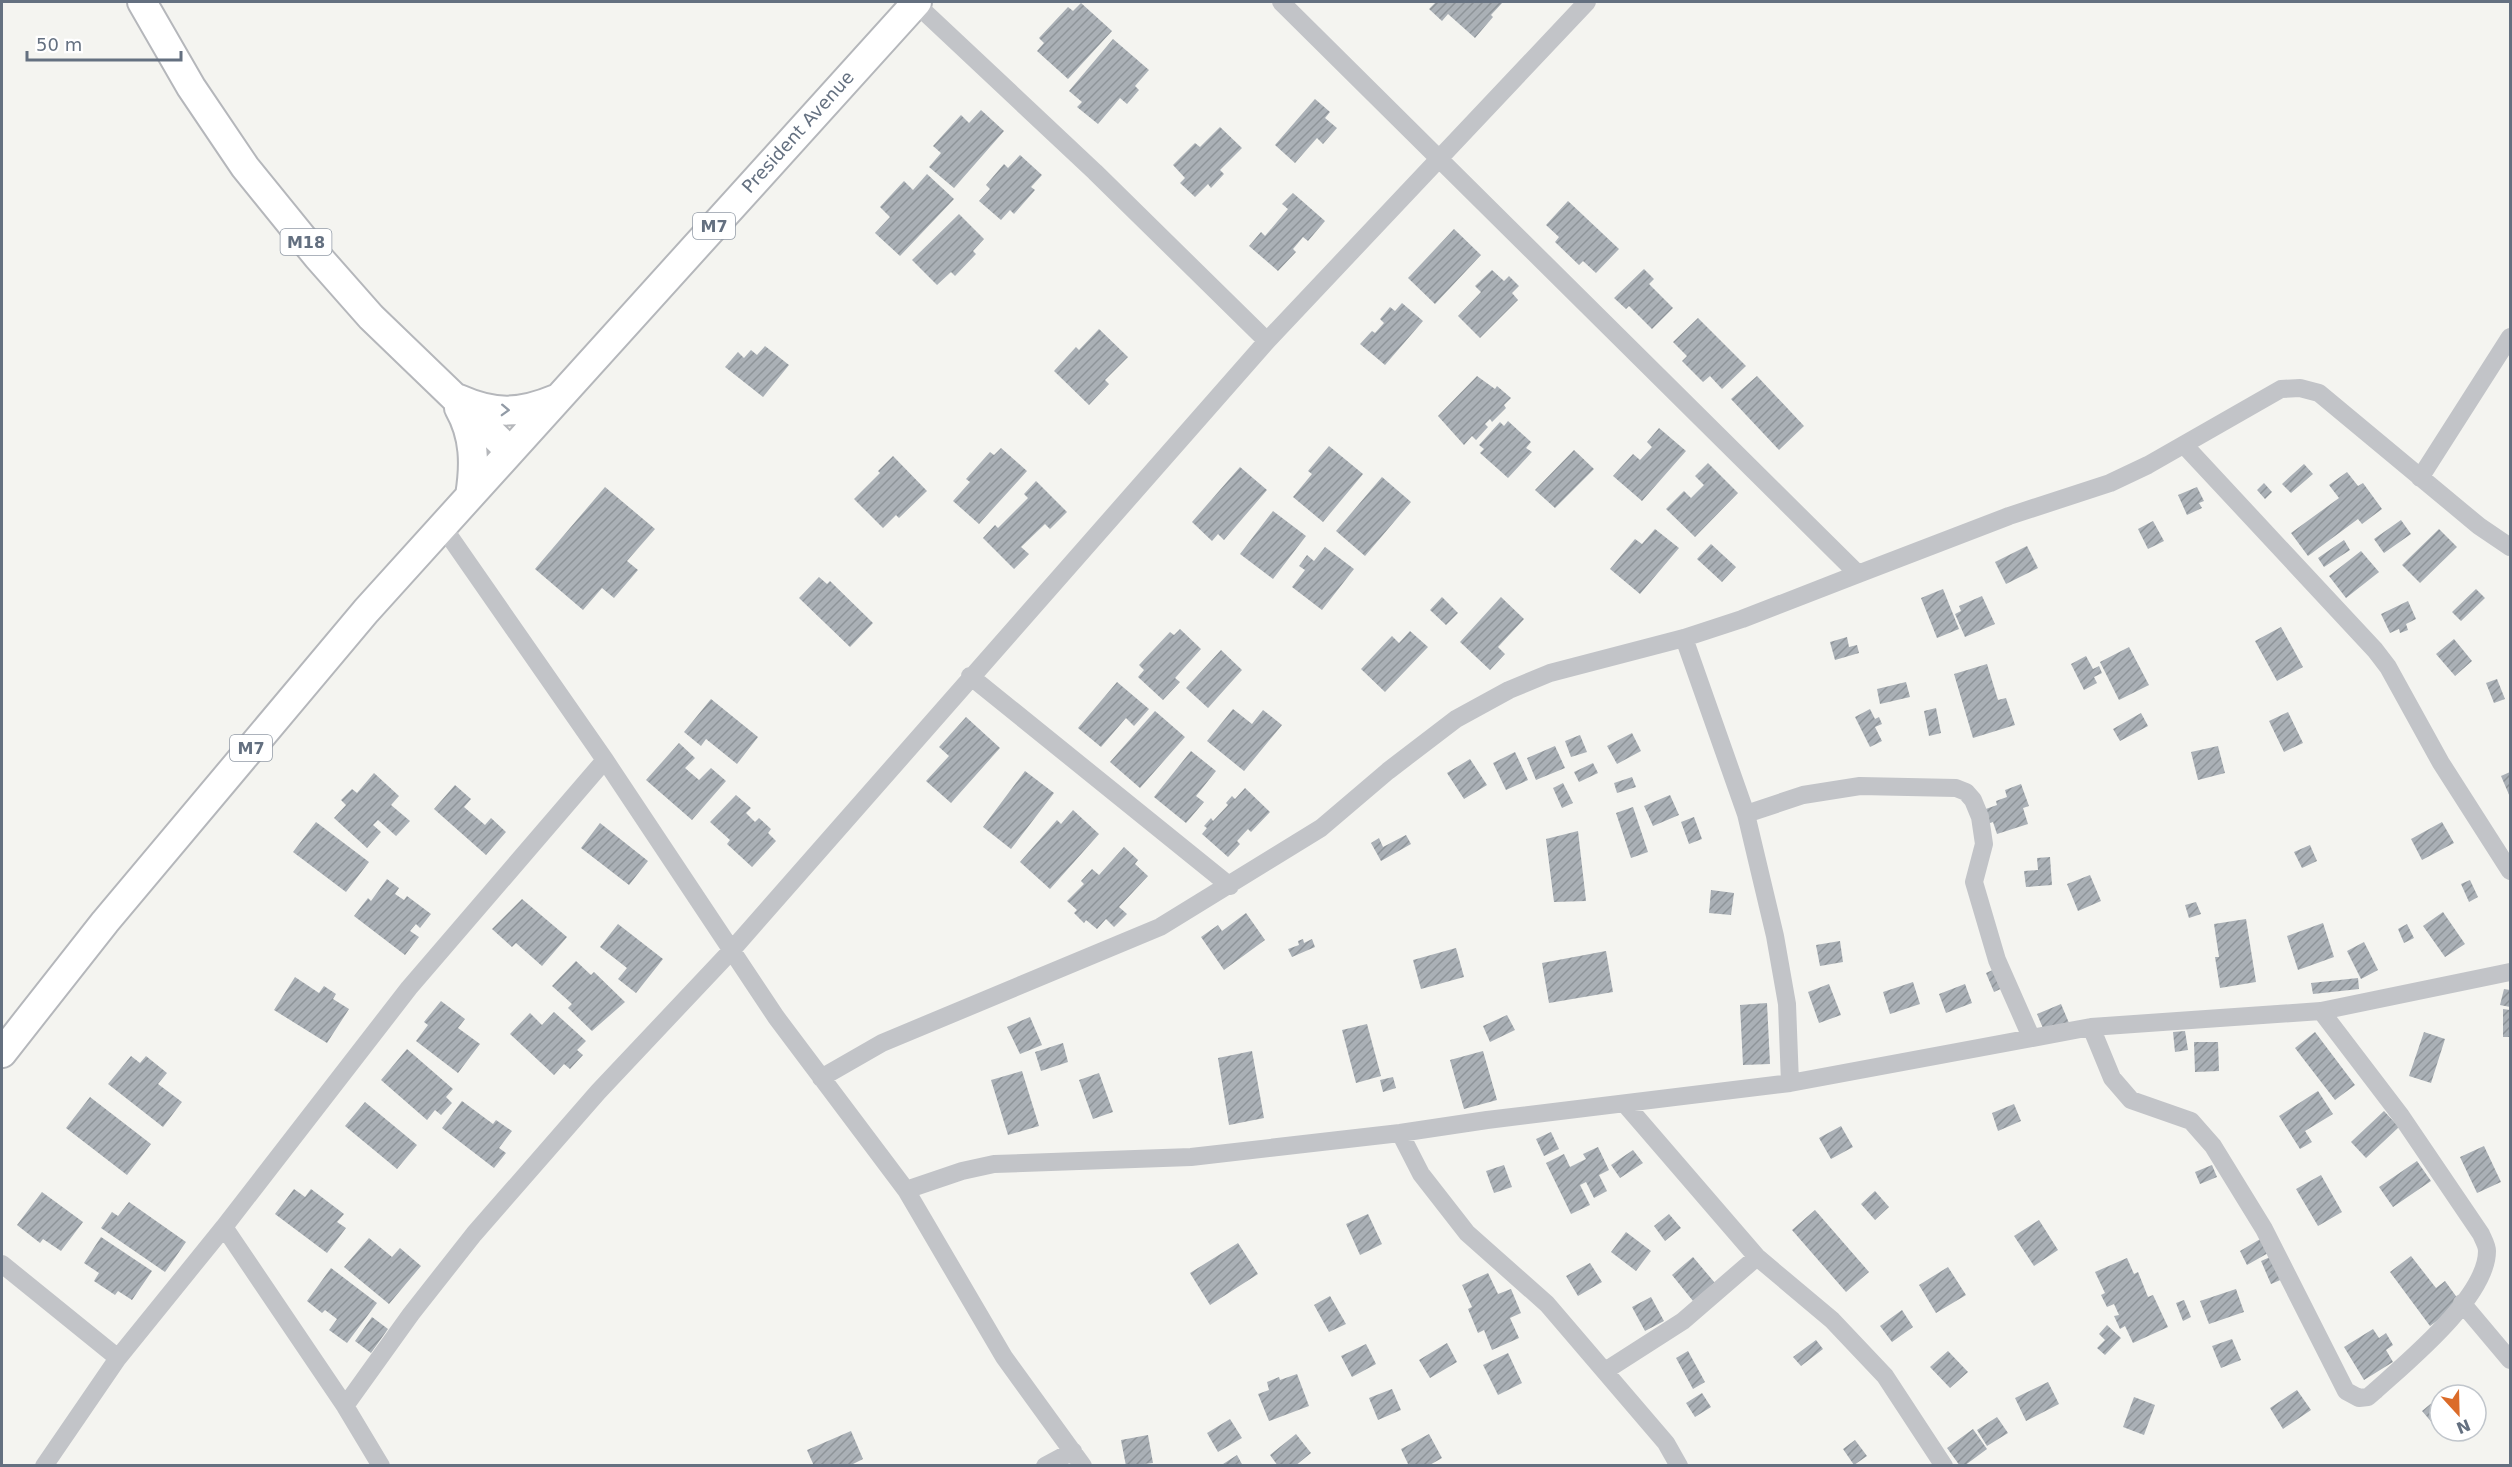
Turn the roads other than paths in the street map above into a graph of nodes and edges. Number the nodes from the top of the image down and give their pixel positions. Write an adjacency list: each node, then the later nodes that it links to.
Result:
1 (142, 2): 8 (main road, M18)
2 (916, 2): 7 (street); 9 (main road, President Avenue / M7)
3 (1281, 2): 5 (street)
4 (1587, 2): 5 (street)
5 (1438, 158): 7 (street); 16 (street)
6 (2511, 337): 12 (street)
7 (1267, 341): 18 (street)
8 (452, 395): 9 (main road, one-way to 9); 11 (main road, M18); 13 (main road)
9 (558, 398): 11 (main road, President Avenue / M7)
10 (2184, 446): 12 (street); 16 (street); 21 (street)
11 (510, 451): 13 (main road, M7)
12 (2420, 478): 15 (street)
13 (470, 496): 14 (main road, M7)
14 (443, 527): 19 (street); 28 (main road, M7)
15 (2511, 547)
16 (1858, 574): 17 (street)
17 (1684, 638): 20 (street); 22 (street)
18 (970, 676): 22 (street); 23 (street)
19 (605, 760): 23 (street); 34 (street)
20 (1746, 813): 27 (street); 30 (street)
21 (2511, 871)
22 (1230, 886): 29 (street)
23 (731, 951): 29 (street); 41 (street)
24 (2511, 972): 25 (street)
25 (2321, 1011): 26 (street); 37 (street)
26 (2091, 1027): 27 (street); 37 (street)
27 (2031, 1037): 30 (street)
28 (2, 1053)
29 (821, 1078): 33 (street)
30 (1790, 1083): 31 (street)
31 (1625, 1104): 32 (street); 35 (street)
32 (1400, 1133): 33 (street); 40 (street)
33 (906, 1191): 42 (street)
34 (224, 1227): 38 (street); 41 (street)
35 (1756, 1257): 40 (street); 47 (street)
36 (2, 1264): 38 (street)
37 (2462, 1304): 39 (street)
38 (118, 1358): 43 (street)
39 (2511, 1360)
40 (1605, 1371): 46 (street)
41 (345, 1406): 44 (street)
42 (1078, 1458): 45 (street)
43 (44, 1466)
44 (381, 1466)
45 (1045, 1466)
46 (1679, 1466)
47 (1944, 1466)

